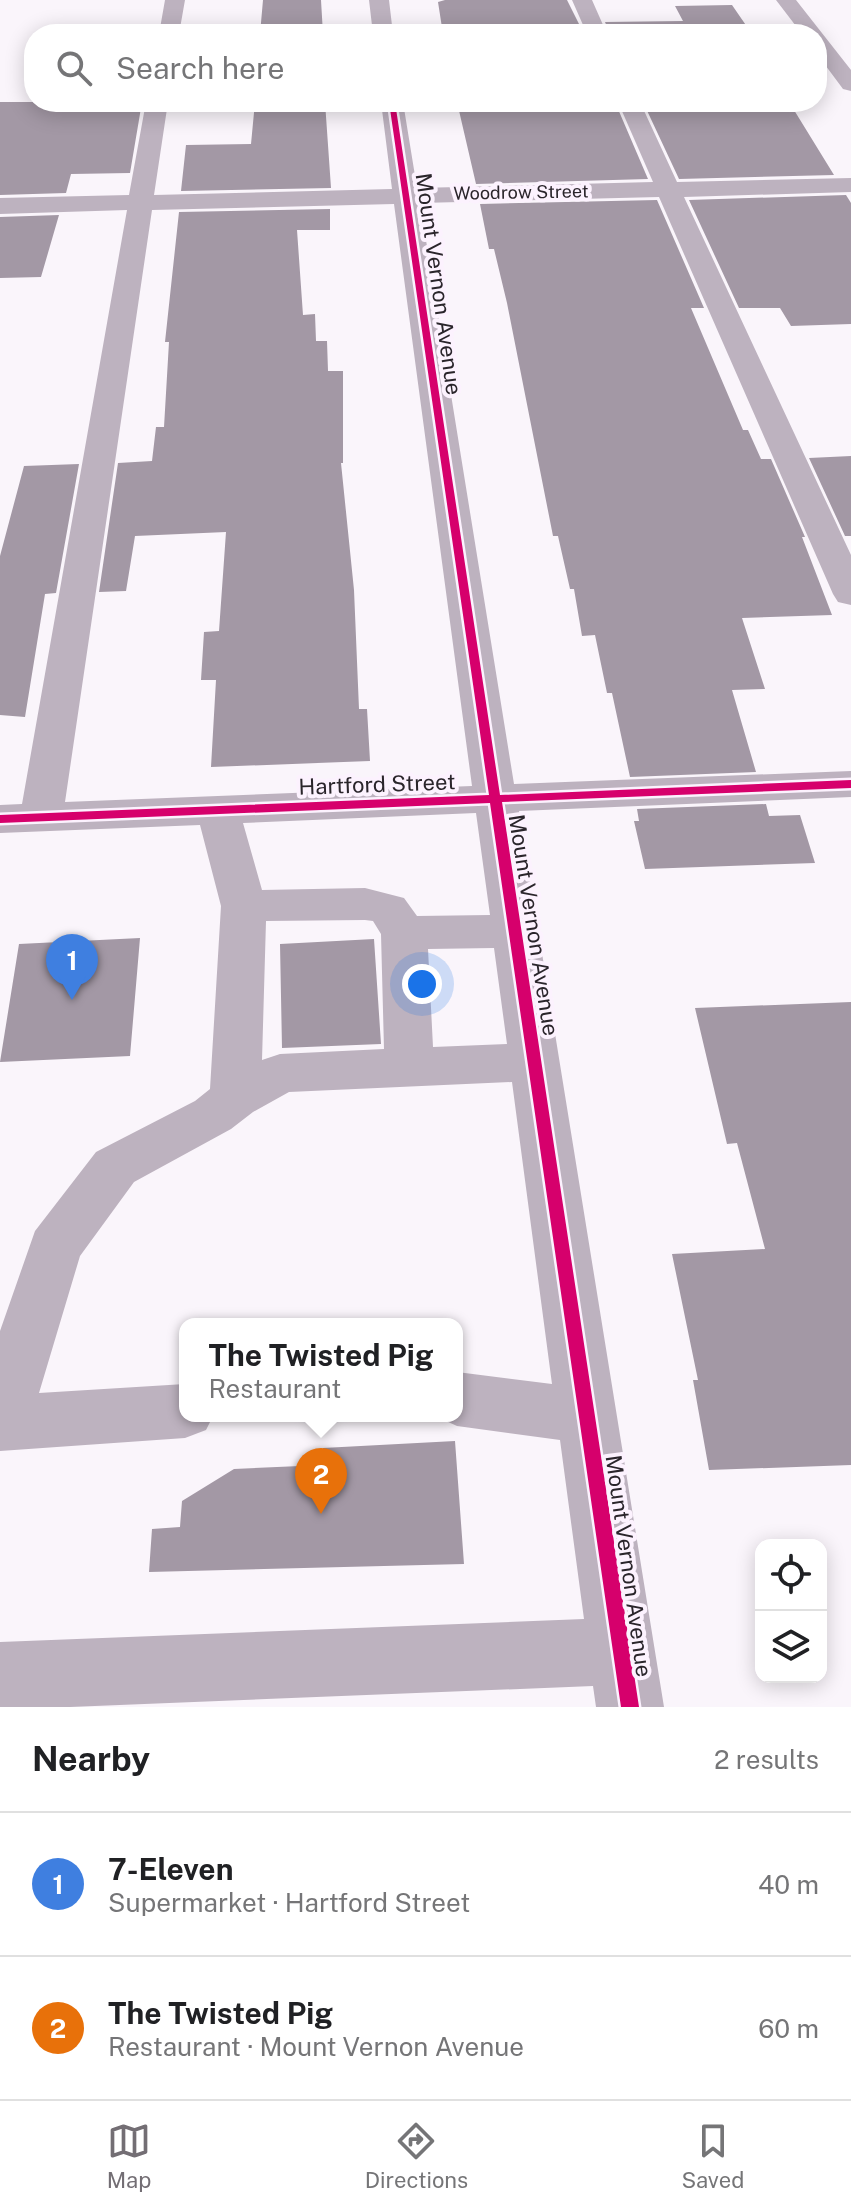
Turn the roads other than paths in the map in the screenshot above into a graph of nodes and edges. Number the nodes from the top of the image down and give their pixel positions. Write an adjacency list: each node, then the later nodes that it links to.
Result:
1 (175, 0): 5 (street)
2 (379, 0): 6 (street)
3 (582, 0): 7 (street)
4 (786, 0): 8 (street)
5 (171, 24)
6 (382, 24)
7 (593, 24)
8 (804, 24)
9 (827, 53): 10 (street)
10 (851, 84)
11 (155, 112): 17 (street)
12 (393, 112): 16 (street, Mount Vernon Avenue)
13 (634, 112): 15 (street)
14 (851, 185): 15 (street, Woodrow Street)
15 (670, 189): 16 (street, Woodrow Street); 19 (street)
16 (405, 195): 17 (street, Woodrow Street); 21 (street, Mount Vernon Avenue)
17 (140, 202): 18 (street, Woodrow Street); 23 (street)
18 (0, 206)
19 (851, 594)
20 (851, 784): 21 (street, Hartford Street)
21 (494, 799): 22 (street, Hartford Street); 25 (street, Mount Vernon Avenue)
22 (218, 811): 23 (street, Hartford Street); 24 (street)
23 (21, 818)
24 (244, 906): 26 (street); 29 (street)
25 (514, 931): 26 (street); 27 (street, Mount Vernon Avenue)
26 (404, 933): 28 (street)
27 (534, 1062): 28 (street); 32 (street, Mount Vernon Avenue)
28 (409, 1067): 29 (street)
29 (235, 1098): 33 (street)
30 (463, 1400): 32 (street)
31 (179, 1411): 33 (street)
32 (586, 1416): 35 (street, Mount Vernon Avenue)
33 (0, 1423)
34 (0, 1676): 35 (street)
35 (626, 1679)

